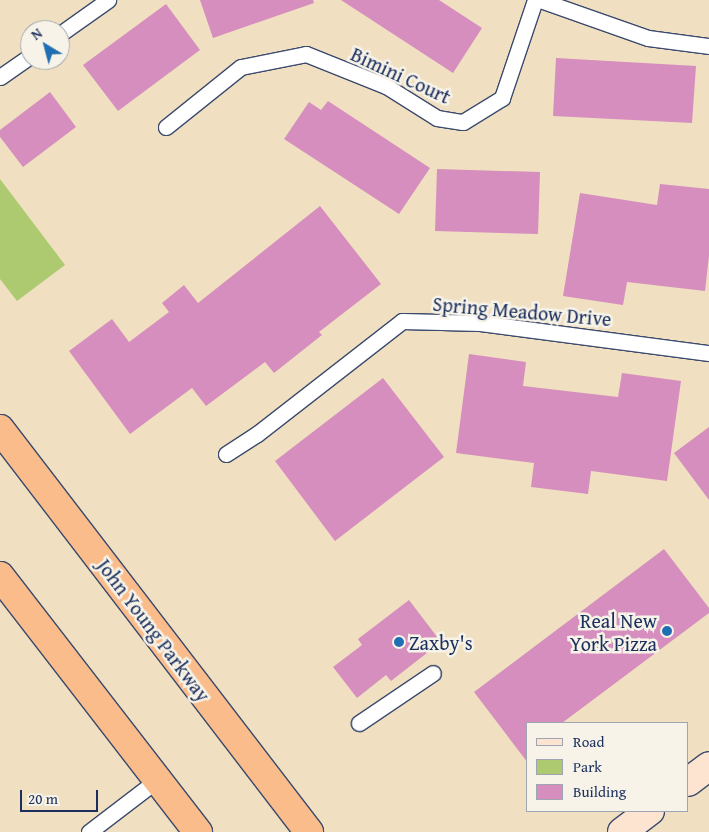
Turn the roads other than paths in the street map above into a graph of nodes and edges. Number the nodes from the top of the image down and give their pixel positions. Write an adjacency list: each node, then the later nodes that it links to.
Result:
1 (108, 0): 4 (lane)
2 (535, 0): 8 (lane, Bimini Court)
3 (540, 0): 5 (lane)
4 (70, 27)
5 (709, 46)
6 (20, 63): 7 (lane)
7 (0, 77)
8 (166, 127)
9 (709, 353): 11 (lane, Spring Meadow Drive)
10 (0, 429): 21 (highway, John Young Parkway)
11 (226, 454)
12 (0, 576): 16 (highway)
13 (432, 673): 14 (lane)
14 (359, 722)
15 (709, 766): 17 (street)
16 (158, 780): 19 (lane); 20 (highway)
17 (689, 781)
18 (649, 812): 22 (street)
19 (89, 832)
20 (198, 832)
21 (309, 832)
22 (622, 832)

